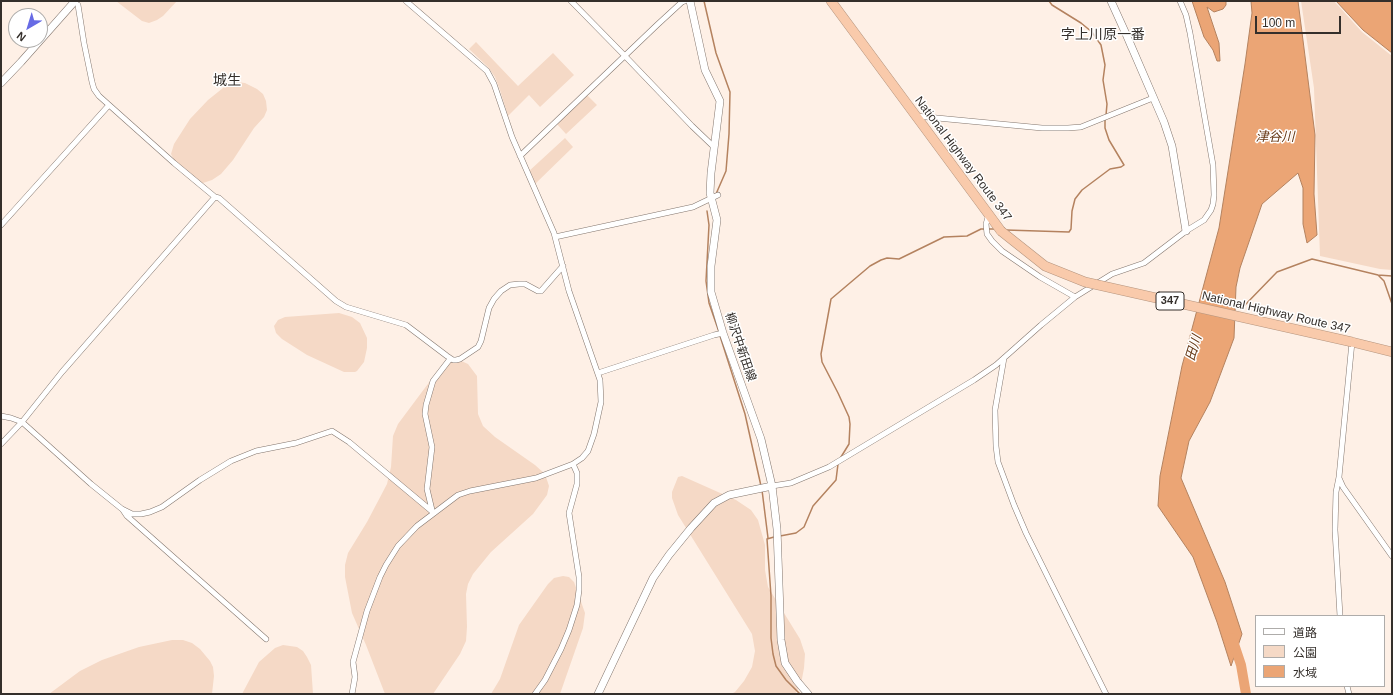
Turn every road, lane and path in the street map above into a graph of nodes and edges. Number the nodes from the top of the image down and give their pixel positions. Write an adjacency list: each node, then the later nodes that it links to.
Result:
1 (406, 1): 15 (street)
2 (571, 1): 9 (street)
3 (685, 1): 9 (street)
4 (690, 1): 14 (main road, 柳沢中新田線)
5 (831, 1): 13 (highway, National Highway Route 347 / 347)
6 (1111, 1): 11 (main road)
7 (1180, 1): 20 (street)
8 (77, 3): 10 (main road); 12 (street)
9 (624, 55): 14 (street); 15 (street)
10 (1, 82)
11 (1153, 98): 13 (street); 20 (main road)
12 (109, 105): 17 (street); 19 (street)
13 (916, 116): 18 (highway, National Highway Route 347 / 347)
14 (714, 147): 16 (main road, 柳沢中新田線)
15 (520, 156): 21 (street)
16 (715, 196): 21 (street); 24 (main road, 柳沢中新田線)
17 (215, 197): 28 (street); 31 (street)
18 (988, 214): 23 (street); 25 (highway, National Highway Route 347 / 347, bridge)
19 (1, 224)
20 (1186, 231): 23 (street)
21 (555, 237): 22 (street)
22 (563, 266): 28 (street); 29 (street)
23 (1075, 298): 27 (street)
24 (723, 333): 29 (street); 35 (main road, 柳沢中新田線)
25 (1352, 342): 26 (highway, National Highway Route 347 / 347); 34 (street)
26 (1392, 352)
27 (1004, 357): 35 (street); 45 (street)
28 (450, 359): 37 (street)
29 (598, 374): 33 (street)
30 (1, 416): 31 (street)
31 (22, 422): 32 (street); 36 (street)
32 (1, 444)
33 (573, 464): 37 (street); 42 (street)
34 (1339, 477): 38 (street); 39 (street)
35 (769, 487): 43 (main road); 44 (main road, 柳沢中新田線)
36 (122, 509): 37 (street); 40 (street)
37 (434, 513): 41 (street)
38 (1392, 556)
39 (1340, 615)
40 (266, 639)
41 (352, 694)
42 (535, 694)
43 (598, 694)
44 (808, 694)
45 (1106, 694)

